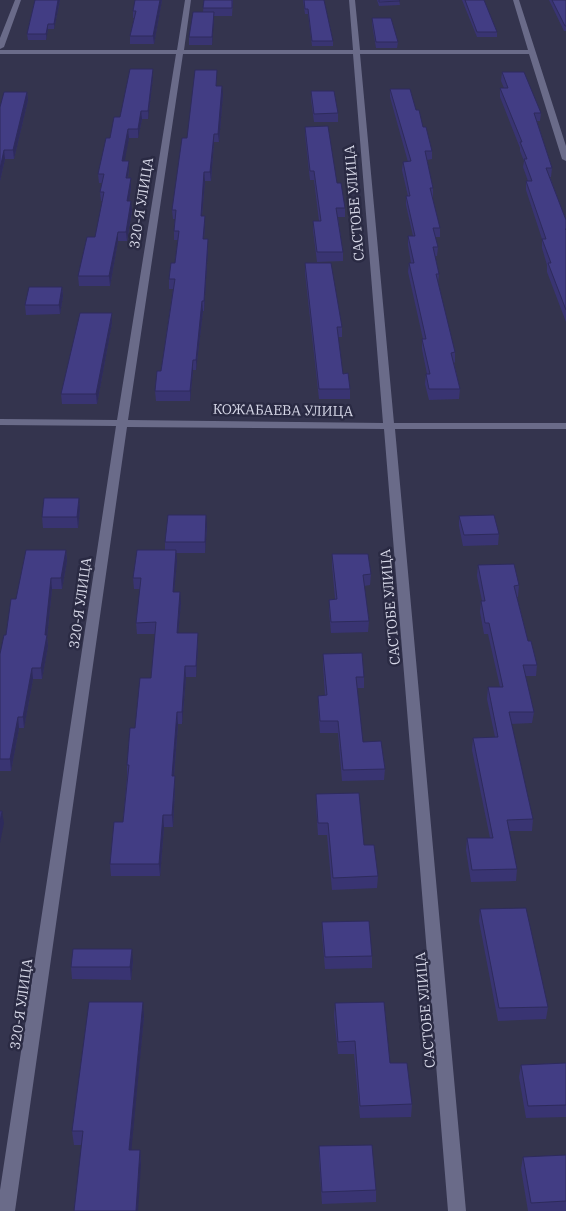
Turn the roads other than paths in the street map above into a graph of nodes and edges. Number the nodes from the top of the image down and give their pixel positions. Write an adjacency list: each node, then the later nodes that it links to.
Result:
1 (18, 0): 5 (street)
2 (188, 0): 7 (street, 320-Я УЛИЦА)
3 (352, 0): 8 (street, САСТОБЕ УЛИЦА)
4 (516, 0): 9 (street)
5 (0, 47)
6 (0, 52): 7 (street)
7 (180, 52): 8 (street); 12 (street, 320-Я УЛИЦА)
8 (356, 52): 9 (street); 13 (street, САСТОБЕ УЛИЦА)
9 (531, 52): 10 (street)
10 (566, 160)
11 (0, 422): 12 (street, КОЖАБАЕВА УЛИЦА)
12 (122, 423): 13 (street, КОЖАБАЕВА УЛИЦА); 15 (street, 320-Я УЛИЦА)
13 (389, 426): 14 (street, КОЖАБАЕВА УЛИЦА); 16 (street, САСТОБЕ УЛИЦА)
14 (566, 426)
15 (6, 1211)
16 (457, 1211)

